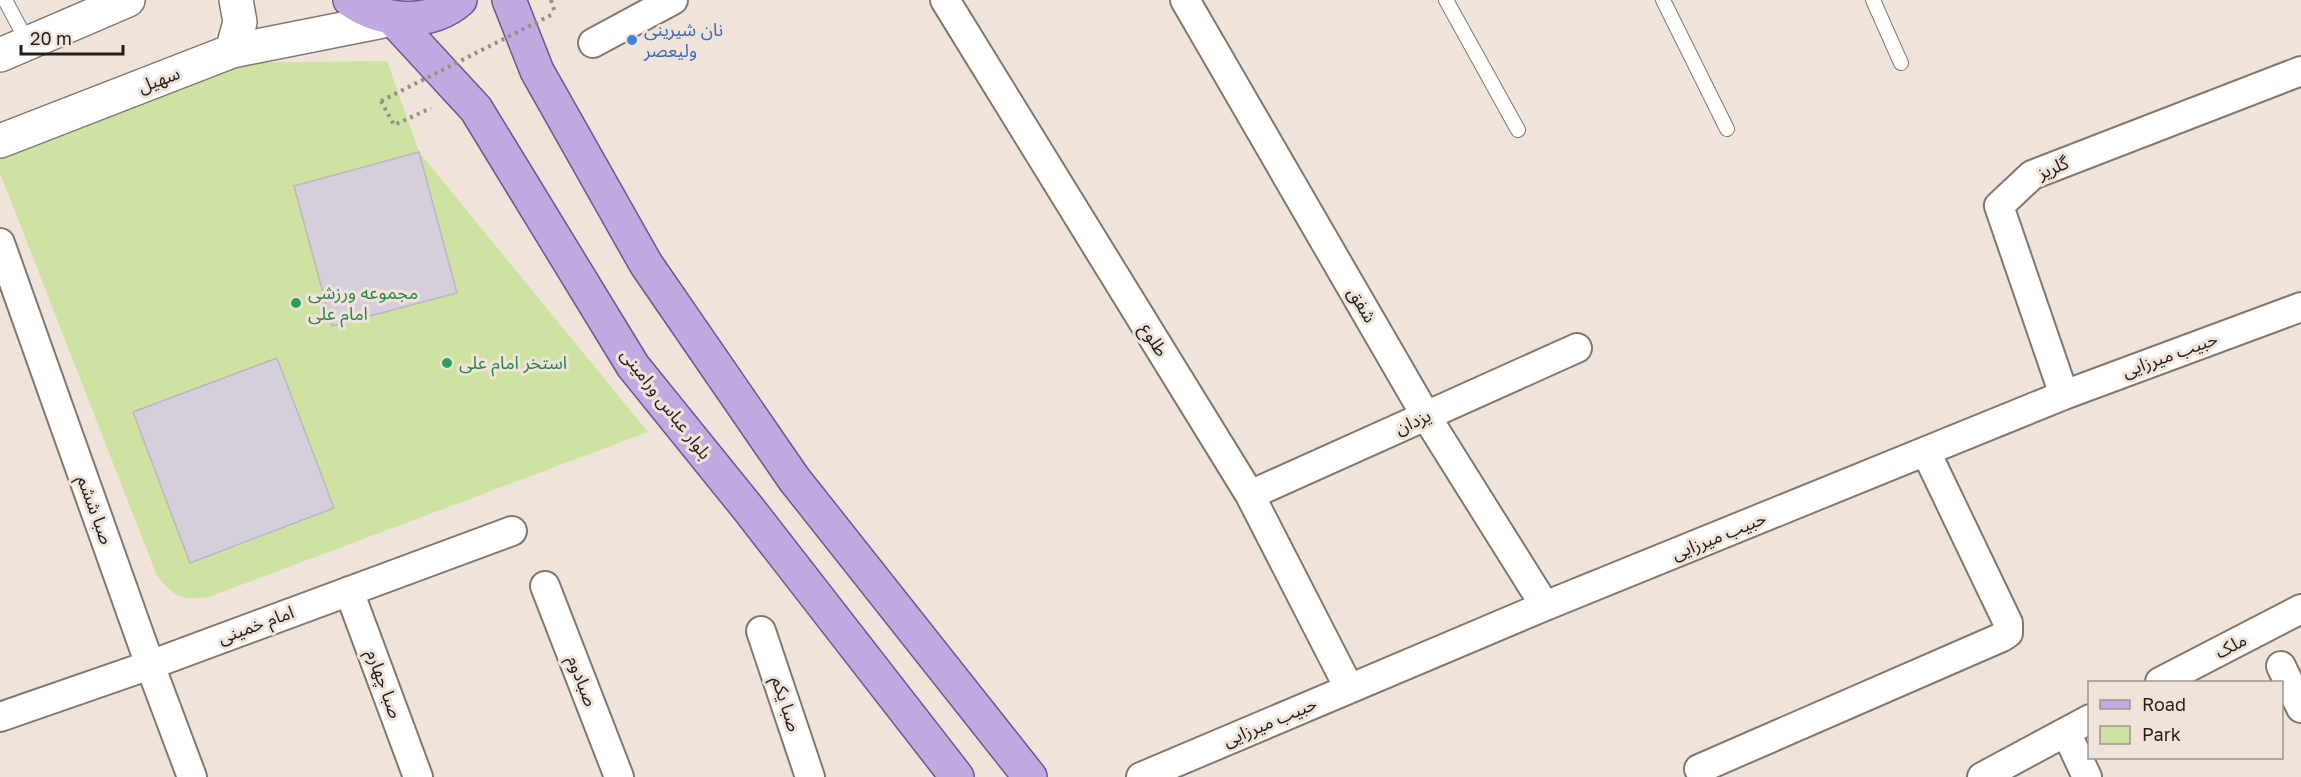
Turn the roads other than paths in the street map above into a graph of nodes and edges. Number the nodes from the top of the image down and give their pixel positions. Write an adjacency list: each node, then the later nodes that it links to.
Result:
1 (5, 0): 15 (lane)
2 (128, 0): 15 (main road)
3 (236, 0): 16 (main road)
4 (350, 0): 13 (main road)
5 (460, 0): 13 (main road)
6 (509, 0): 48 (main road)
7 (673, 0): 14 (street)
8 (945, 0): 28 (street, طلوع)
9 (1185, 0): 26 (street, شفق)
10 (1446, 0): 20 (lane)
11 (1663, 0): 19 (lane)
12 (1873, 0): 17 (lane)
13 (393, 19): 16 (main road, سهیل); 47 (main road, بلوار عباس ورامینی)
14 (592, 42)
15 (14, 50)
16 (232, 51): 21 (main road, سهیل)
17 (1901, 63)
18 (2301, 71): 25 (street, گلریز)
19 (1727, 129)
20 (1518, 130)
21 (0, 141)
22 (0, 243): 35 (street, صبا ششم)
23 (2301, 307): 25 (street, حبیب میرزایی)
24 (1577, 348): 26 (street, یزدان)
25 (2064, 395): 27 (street, حبیب میرزایی)
26 (1426, 416): 28 (street, یزدان); 32 (street, شفق)
27 (1926, 452): 32 (street, حبیب میرزایی); 42 (street)
28 (1250, 495): 38 (street, طلوع)
29 (512, 531): 31 (street, امام خمینی)
30 (544, 586): 45 (street, صبادوم)
31 (350, 591): 35 (street, امام خمینی); 44 (street, صبا چهارم)
32 (1545, 606): 38 (street, حبیب میرزایی)
33 (2301, 609): 37 (street, ملک)
34 (761, 631): 46 (street, صبا یکم)
35 (150, 665): 40 (street, امام خمینی); 43 (street, صبا ششم)
36 (2281, 666): 39 (street)
37 (2162, 681)
38 (1349, 688): 49 (street, حبیب میرزایی)
39 (2301, 708)
40 (0, 717)
41 (2078, 726): 50 (street); 51 (street)
42 (1699, 769)
43 (192, 777)
44 (418, 777)
45 (619, 777)
46 (810, 777)
47 (957, 777)
48 (1030, 777)
49 (1141, 777)
50 (1982, 777)
51 (2087, 777)

